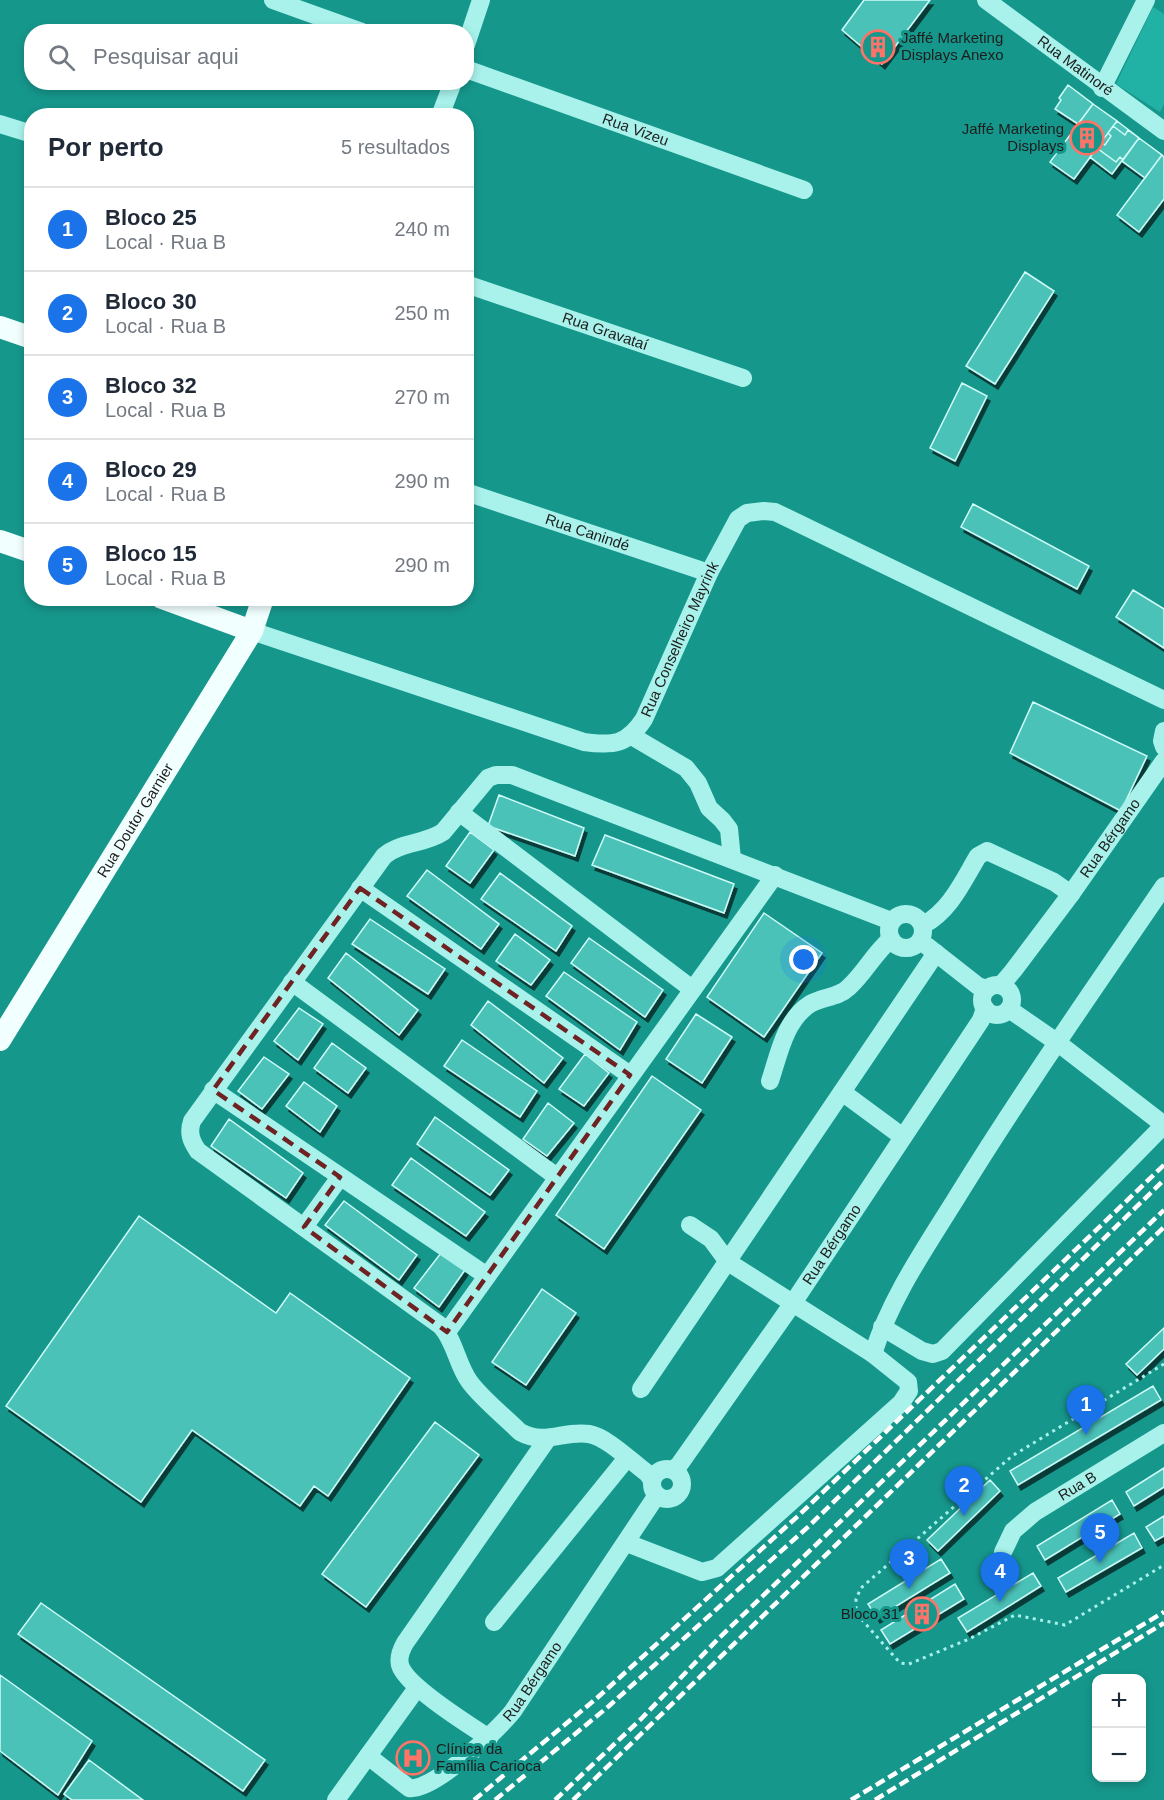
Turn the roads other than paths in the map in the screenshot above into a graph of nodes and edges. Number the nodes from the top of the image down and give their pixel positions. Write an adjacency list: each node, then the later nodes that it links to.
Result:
1 (273, 0): 5 (street)
2 (481, 0): 6 (street)
3 (986, 0): 8 (street, Rua Matinoré)
4 (1146, 0): 8 (street)
5 (340, 24)
6 (473, 24)
7 (474, 72): 14 (street, Rua Vizeu)
8 (1102, 88): 12 (street, Rua Matinoré)
9 (450, 90): 10 (street)
10 (443, 108)
11 (0, 124): 13 (street)
12 (1164, 130)
13 (24, 132)
14 (804, 190)
15 (474, 287): 18 (street, Rua Gravataí)
16 (0, 327): 17 (main road)
17 (24, 335)
18 (743, 378)
19 (474, 495): 22 (street, Rua Canindé)
20 (0, 541): 21 (main road)
21 (24, 549)
22 (709, 573): 26 (street, Rua Conselheiro Mayrink); 28 (street, Rua Conselheiro Mayrink)
23 (184, 606): 25 (main road)
24 (260, 606): 25 (main road, Rua Doutor Garnier)
25 (252, 631): 28 (street); 43 (main road, Rua Doutor Garnier)
26 (1164, 700)
27 (1164, 731): 29 (street)
28 (630, 735): 32 (street)
29 (1164, 747)
30 (1164, 761): 36 (street, Rua Bérgamo)
31 (459, 812): 32 (street); 35 (street); 41 (street)
32 (732, 859): 33 (street)
33 (775, 875): 37 (street); 41 (street)
34 (1164, 886): 44 (street)
35 (360, 888): 40 (street); 45 (street)
36 (1071, 894): 38 (street); 42 (street, Rua Bérgamo)
37 (891, 930): 38 (street); 38 (street); 46 (street)
38 (922, 933): 39 (street)
39 (936, 953): 42 (street); 48 (street)
40 (292, 982): 47 (street); 52 (street)
41 (692, 989): 45 (street)
42 (992, 995): 44 (street); 50 (street, Rua Bérgamo)
43 (0, 1040)
44 (1058, 1042): 49 (street); 58 (street)
45 (630, 1075): 52 (street)
46 (771, 1081)
47 (213, 1090): 51 (street); 54 (street)
48 (842, 1092): 50 (street); 55 (street)
49 (1164, 1125): 58 (street)
50 (903, 1137): 57 (street, Rua Bérgamo)
51 (340, 1176): 54 (street); 56 (street)
52 (557, 1177): 56 (street)
53 (690, 1225): 55 (street)
54 (304, 1227): 59 (street)
55 (728, 1262): 57 (street); 61 (street)
56 (487, 1276): 59 (street)
57 (793, 1303): 60 (street); 65 (street, Rua Bérgamo)
58 (882, 1327): 60 (street)
59 (447, 1332): 63 (street)
60 (873, 1354): 66 (street)
61 (641, 1389)
62 (1164, 1433): 67 (street, Rua B)
63 (548, 1438): 64 (street); 69 (street)
64 (627, 1458): 65 (street); 68 (street)
65 (662, 1481): 66 (street, Rua Bérgamo)
66 (627, 1543): 70 (street, Rua Bérgamo)
67 (1003, 1552)
68 (494, 1622)
69 (417, 1688): 70 (street); 71 (street)
70 (489, 1738): 71 (street, Rua Bérgamo)
71 (368, 1756): 72 (street)
72 (336, 1800)

